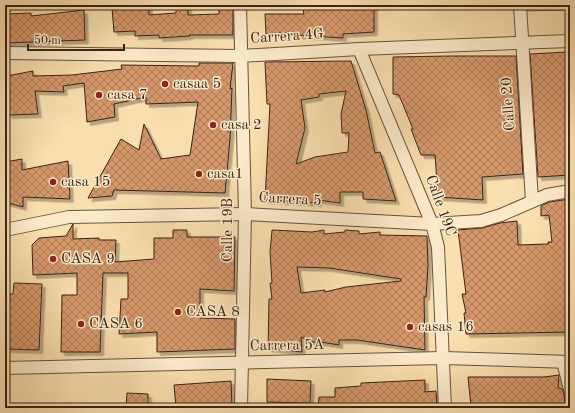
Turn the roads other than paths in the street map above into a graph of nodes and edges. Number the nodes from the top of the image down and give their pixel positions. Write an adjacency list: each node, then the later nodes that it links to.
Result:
1 (240, 5): 7 (street, Calle 19B)
2 (520, 5): 4 (street, Calle 20)
3 (570, 41): 4 (street, Carrera 4G)
4 (522, 44): 5 (street, Carrera 4G); 9 (street, Calle 20)
5 (359, 48): 7 (street, Carrera 4G); 11 (street, Calle 19C)
6 (5, 53): 7 (street, Carrera 4G)
7 (240, 56): 10 (street, Calle 19B)
8 (570, 191): 9 (street, Carrera 5)
9 (532, 200): 11 (street, Carrera 5)
10 (245, 214): 11 (street, Carrera 5); 12 (street, Carrera 5); 15 (street, Calle 19B)
11 (432, 224): 13 (street, Calle 19C)
12 (5, 230)
13 (443, 358): 14 (street, Carrera 5A); 15 (street, Carrera 5A); 19 (street, Calle 19C)
14 (567, 362): 17 (street)
15 (241, 363): 16 (street, Carrera 5A); 18 (street, Calle 19B)
16 (5, 368)
17 (570, 389)
18 (241, 408)
19 (445, 408)

